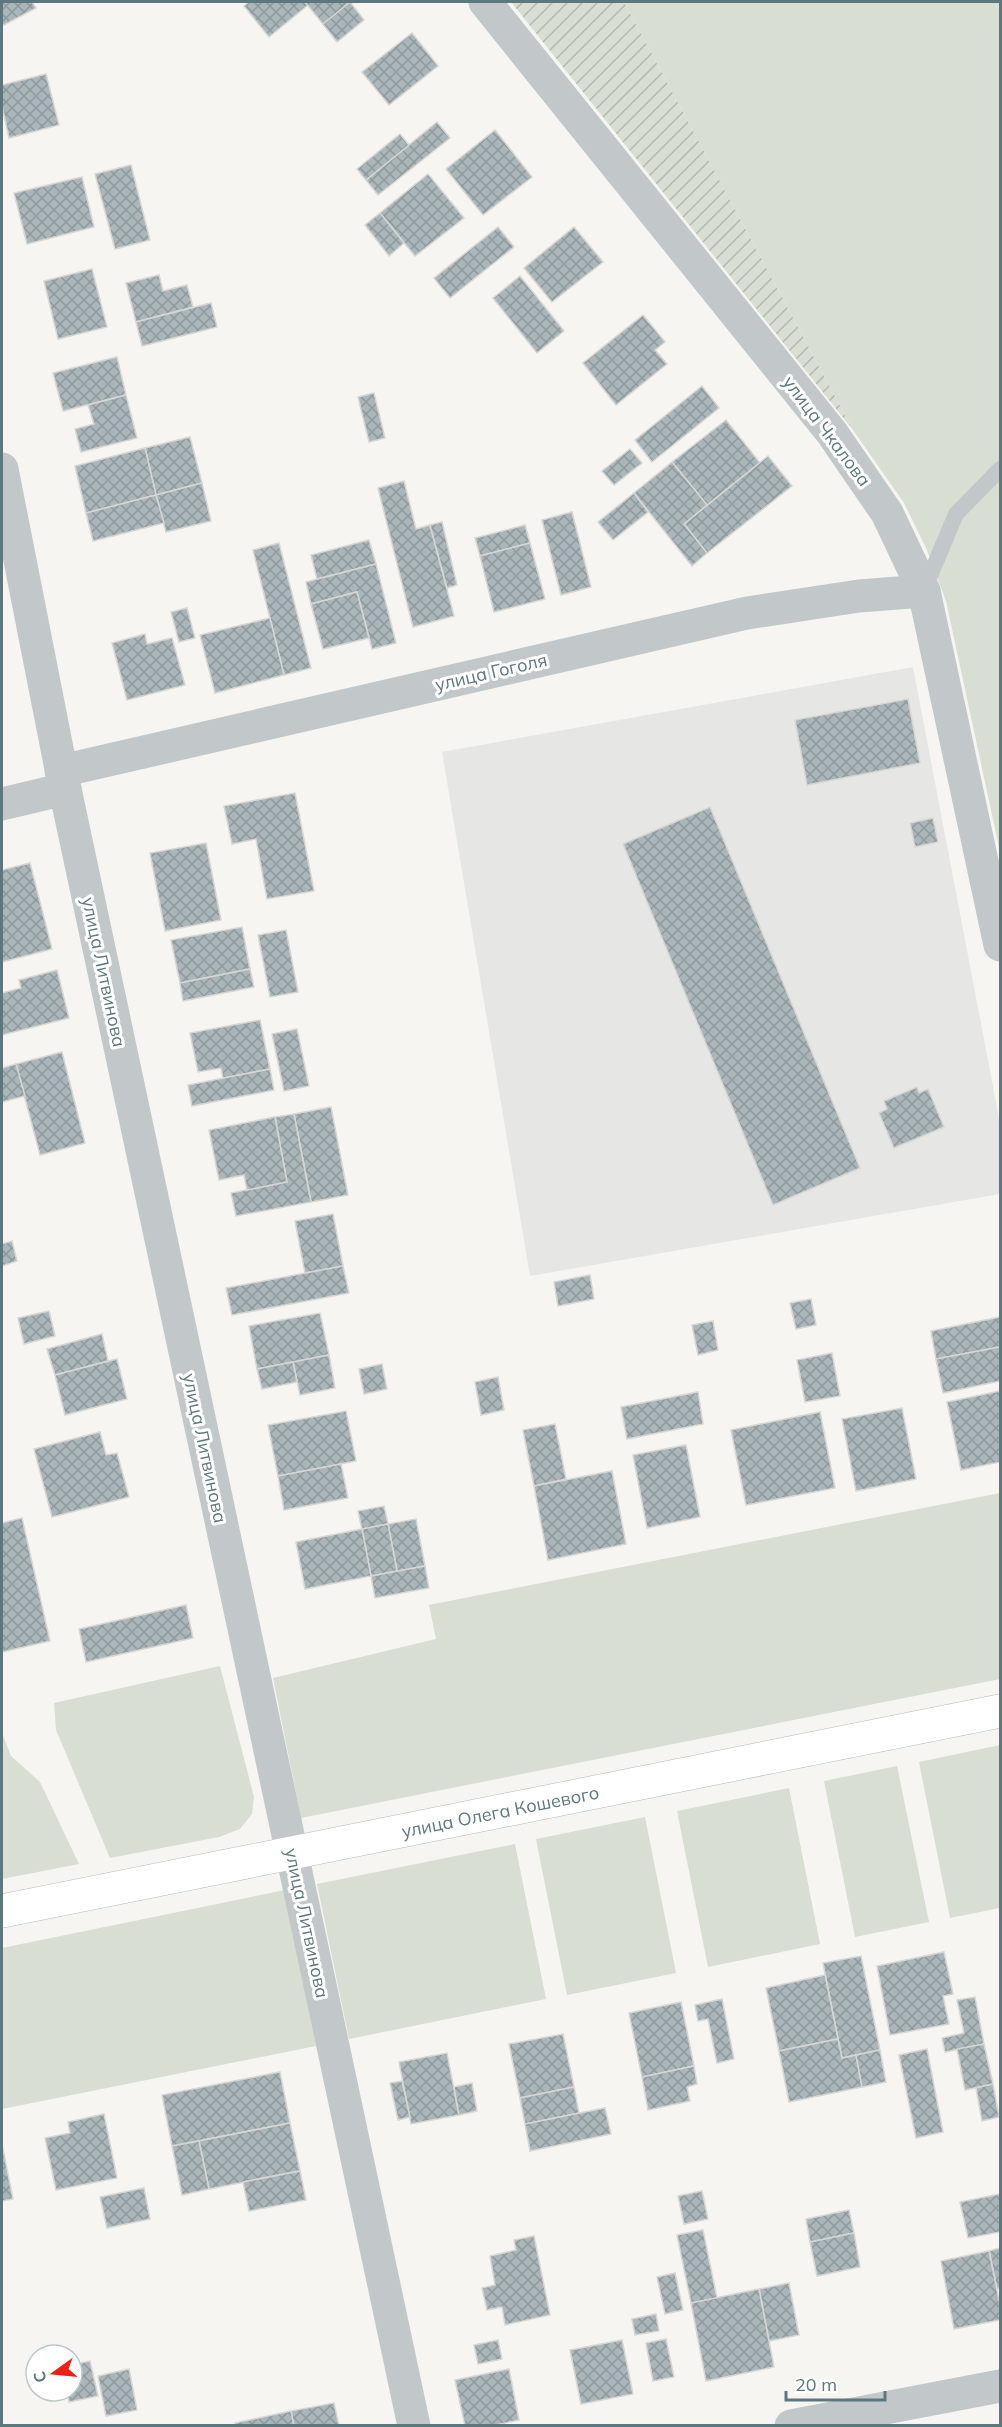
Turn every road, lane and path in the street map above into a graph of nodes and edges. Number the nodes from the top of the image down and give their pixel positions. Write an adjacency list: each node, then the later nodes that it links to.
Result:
1 (485, 2): 4 (street, улица Чкалова)
2 (2, 469): 5 (street, улица Литвинова)
3 (1000, 469): 4 (lane)
4 (924, 591): 5 (street, улица Гоголя); 7 (street, улица Чкалова)
5 (63, 780): 6 (street, улица Гоголя); 9 (street, улица Литвинова)
6 (2, 804)
7 (1000, 945)
8 (1000, 1711): 9 (main road, улица Олега Кошевого)
9 (292, 1853): 10 (main road, улица Олега Кошевого); 12 (street, улица Литвинова)
10 (2, 1911)
11 (1000, 2386): 13 (street)
12 (414, 2426)
13 (791, 2426)

